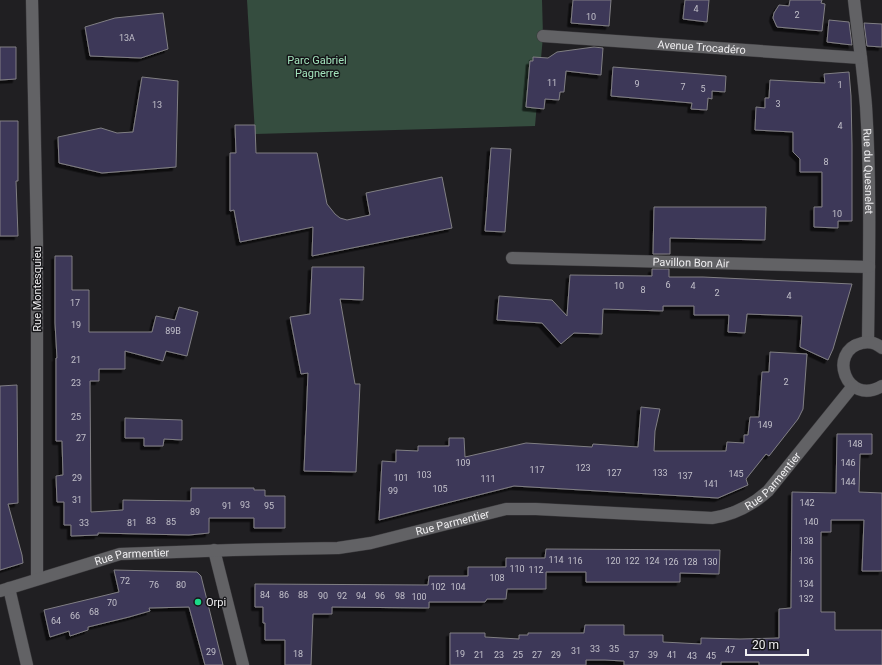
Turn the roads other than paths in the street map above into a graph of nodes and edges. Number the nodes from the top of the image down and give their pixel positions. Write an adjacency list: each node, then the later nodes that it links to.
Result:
1 (32, 0): 12 (street, Rue Montesquieu)
2 (854, 0): 4 (street, Rue du Quesnelet)
3 (543, 36): 4 (street, Avenue Trocadéro)
4 (861, 58): 6 (street, Rue du Quesnelet)
5 (512, 258): 6 (street, Pavillon Bon Air)
6 (869, 267): 7 (street, Rue du Quesnelet)
7 (868, 342): 8 (street); 9 (street)
8 (882, 348)
9 (853, 386): 10 (street); 11 (street, Rue Parmentier)
10 (882, 386)
11 (214, 550): 12 (street, Rue Parmentier); 15 (street)
12 (37, 579): 13 (street, Rue Parmentier)
13 (4, 589): 14 (street)
14 (27, 665)
15 (243, 665)

